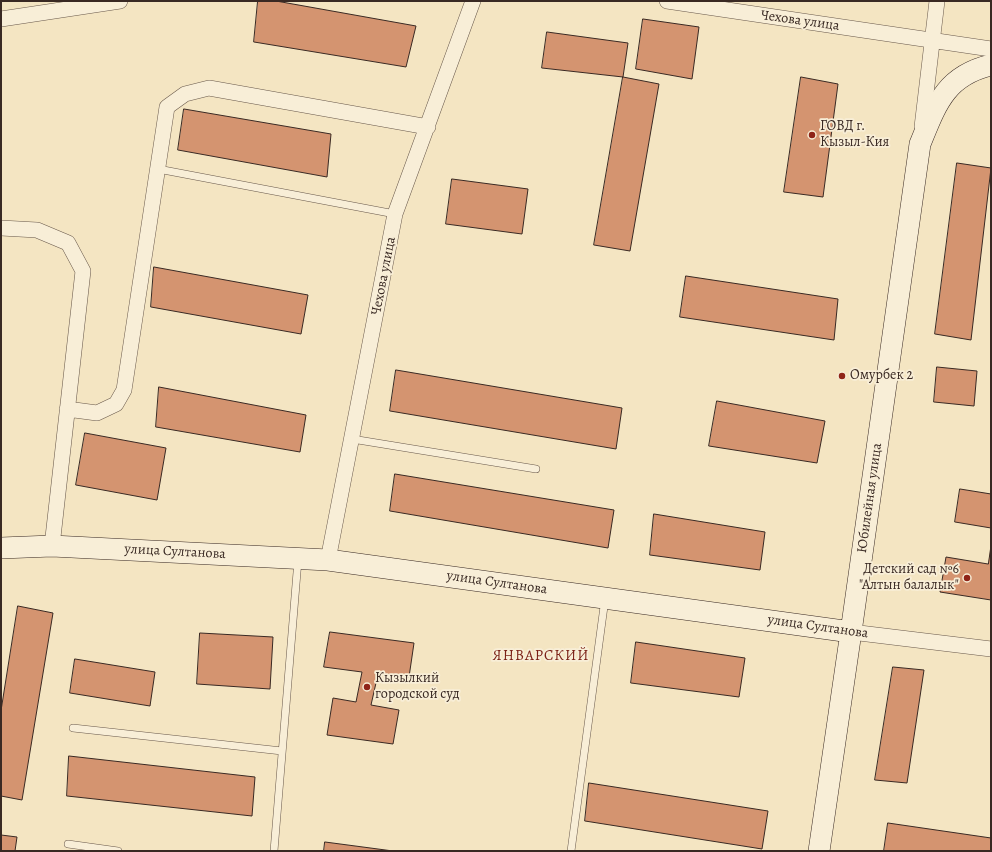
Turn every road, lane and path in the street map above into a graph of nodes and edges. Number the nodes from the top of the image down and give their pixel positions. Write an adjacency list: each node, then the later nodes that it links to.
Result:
1 (120, 1): 5 (street)
2 (473, 1): 9 (street, Чехова улица)
3 (667, 1): 6 (street, Чехова улица)
4 (937, 1): 6 (street)
5 (1, 19)
6 (933, 41): 7 (street, Чехова улица); 10 (street)
7 (991, 48)
8 (991, 65): 10 (main road, Юбилейная улица)
9 (428, 127): 11 (street); 12 (street, Чехова улица)
10 (920, 144): 22 (main road, Юбилейная улица)
11 (158, 169): 12 (lane); 14 (street)
12 (395, 214): 15 (street, Чехова улица)
13 (1, 228): 14 (street)
14 (67, 409): 17 (street)
15 (352, 439): 16 (lane); 20 (street, Чехова улица)
16 (536, 469)
17 (52, 546): 18 (main road, улица Султанова); 19 (main road, улица Султанова)
18 (1, 548)
19 (298, 558): 20 (main road, улица Султанова); 25 (lane)
20 (328, 560): 21 (main road, улица Султанова)
21 (605, 598): 22 (main road, улица Султанова); 29 (lane)
22 (851, 632): 23 (street, улица Султанова); 30 (main road, Юбилейная улица)
23 (991, 649)
24 (73, 728): 25 (lane)
25 (282, 751): 28 (lane)
26 (68, 844): 27 (lane)
27 (118, 851)
28 (274, 851)
29 (571, 851)
30 (819, 851)

